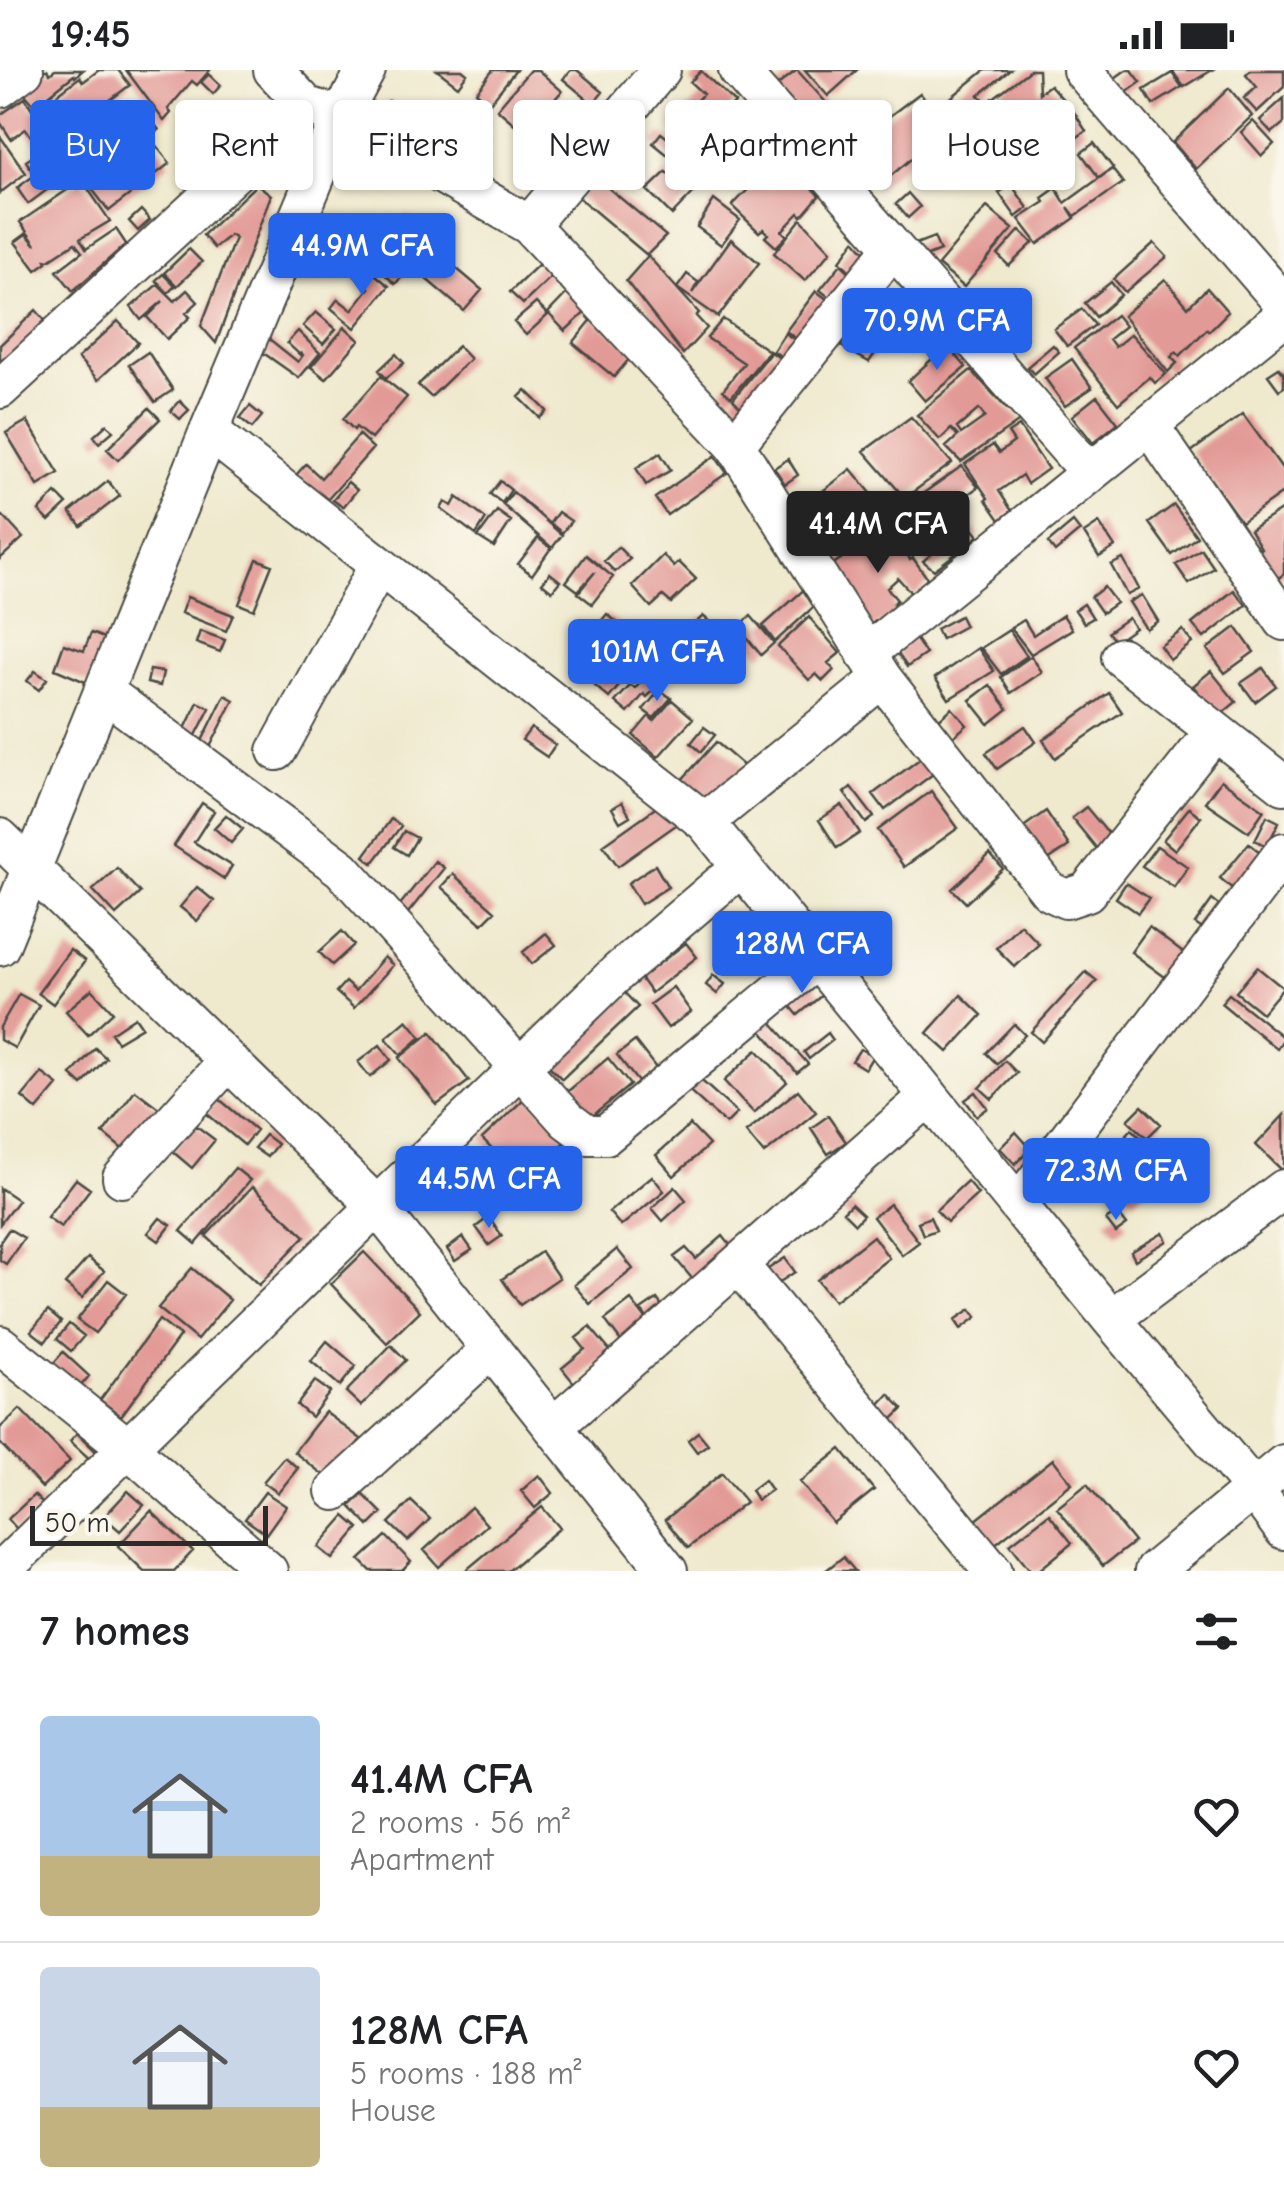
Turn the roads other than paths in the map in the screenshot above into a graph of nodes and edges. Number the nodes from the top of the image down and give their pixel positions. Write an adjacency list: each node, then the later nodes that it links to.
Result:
1 (24, 70): 7 (street)
2 (273, 70): 8 (street)
3 (366, 70): 8 (street)
4 (661, 70): 9 (street)
5 (738, 70): 10 (street)
6 (1082, 70): 11 (street)
7 (0, 88)
8 (324, 111): 9 (street); 12 (street); 14 (street)
9 (529, 225): 15 (street)
10 (894, 248): 15 (street); 16 (street)
11 (1281, 297): 13 (street)
12 (0, 389)
13 (1149, 425): 16 (street); 18 (street)
14 (209, 431): 17 (street); 21 (street)
15 (734, 445): 20 (street)
16 (1090, 473): 20 (street)
17 (379, 565): 23 (street); 25 (street)
18 (1284, 621)
19 (1121, 657): 22 (street)
20 (874, 666): 22 (street); 25 (street)
21 (103, 692): 29 (street); 33 (street)
22 (1215, 731): 24 (street)
23 (277, 751)
24 (1284, 786)
25 (705, 822): 28 (street)
26 (0, 838): 29 (street)
27 (1284, 852): 37 (street)
28 (741, 867): 31 (street); 33 (street)
29 (31, 868): 30 (street); 32 (street)
30 (0, 946)
31 (816, 959): 33 (street); 34 (street)
32 (228, 1061): 35 (street); 38 (street)
33 (521, 1067): 38 (street)
34 (929, 1096): 37 (street); 39 (street)
35 (122, 1178)
36 (1284, 1189): 40 (street)
37 (1018, 1205): 40 (street)
38 (377, 1206): 42 (street); 44 (street)
39 (738, 1264): 43 (street); 52 (street)
40 (1111, 1319): 46 (street)
41 (0, 1345): 44 (street)
42 (491, 1349): 43 (street); 47 (street)
43 (553, 1427): 51 (street)
44 (127, 1447): 49 (street); 50 (street)
45 (1284, 1464): 46 (street)
46 (1253, 1488): 48 (street); 53 (street)
47 (335, 1491)
48 (1284, 1530)
49 (2, 1571)
50 (268, 1571)
51 (668, 1571)
52 (993, 1571)
53 (1154, 1571)

